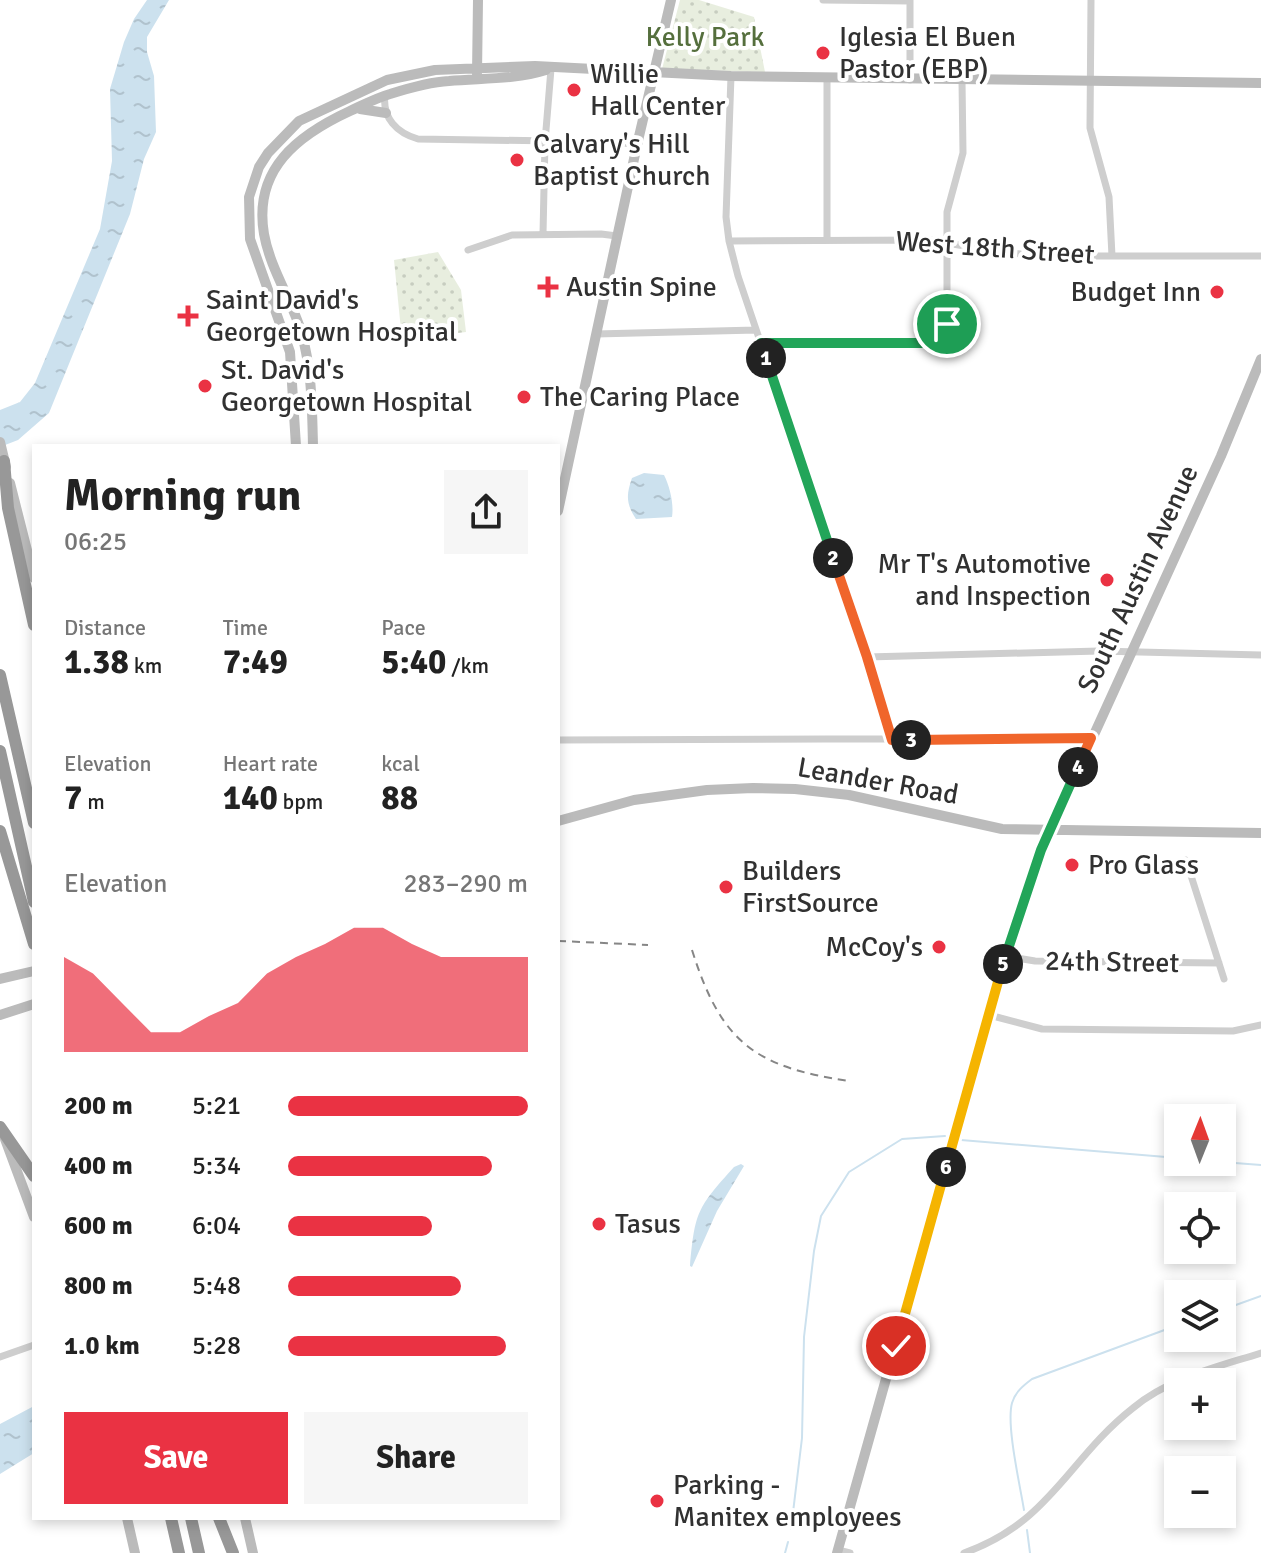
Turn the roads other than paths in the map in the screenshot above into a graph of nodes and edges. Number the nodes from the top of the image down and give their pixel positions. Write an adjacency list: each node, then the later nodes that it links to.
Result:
1 (478, 0): 7 (street)
2 (671, 0): 9 (street)
3 (823, 0): 4 (street)
4 (843, 0): 6 (street)
5 (1091, 0): 15 (street)
6 (910, 1): 13 (street)
7 (477, 67): 8 (street); 12 (street); 33 (street)
8 (551, 69): 9 (street); 12 (street); 20 (street)
9 (654, 72): 10 (street); 21 (street)
10 (731, 76): 11 (street); 25 (street)
11 (827, 78): 13 (street); 24 (street)
12 (477, 80): 17 (street)
13 (910, 80): 14 (street)
14 (962, 81): 15 (street); 26 (street)
15 (1090, 81): 16 (street); 28 (street)
16 (1261, 83)
17 (385, 95): 18 (street); 19 (street)
18 (350, 111): 19 (street); 31 (street)
19 (386, 113): 20 (street)
20 (545, 142): 21 (street); 22 (street)
21 (637, 145): 23 (street)
22 (543, 234): 23 (street); 27 (street)
23 (617, 236): 32 (street)
24 (827, 240): 25 (street, West 18th Street); 26 (street, West 18th Street)
25 (729, 241): 30 (street)
26 (946, 242): 28 (street, West 18th Street); 34 (street)
27 (468, 250)
28 (1112, 256): 29 (street, West 18th Street)
29 (1261, 256)
30 (756, 330): 32 (street); 34 (street)
31 (301, 333): 33 (street); 36 (street)
32 (596, 334): 42 (street)
33 (285, 336): 37 (street)
34 (761, 343): 47 (street)
35 (1261, 359): 45 (street, South Austin Avenue)
36 (312, 389): 37 (street); 40 (street)
37 (293, 390): 39 (street)
38 (0, 442): 41 (street)
39 (296, 444)
40 (313, 444)
41 (4, 461): 43 (street); 44 (highway)
42 (560, 502)
43 (32, 570)
44 (32, 616)
45 (1131, 651): 46 (street); 47 (street); 49 (street, South Austin Avenue)
46 (1261, 655)
47 (867, 657): 51 (street)
48 (0, 675): 53 (highway)
49 (1091, 738): 51 (street); 56 (street, South Austin Avenue)
50 (560, 740): 51 (street)
51 (892, 740)
52 (0, 751): 59 (highway)
53 (32, 814)
54 (560, 820): 56 (street, Leander Road)
55 (0, 831): 60 (highway)
56 (1049, 832): 57 (street, Leander Road); 61 (street, South Austin Avenue)
57 (1261, 833)
58 (1186, 860): 62 (street)
59 (32, 893)
60 (32, 937)
61 (1005, 956): 62 (street, 24th Street); 68 (street, South Austin Avenue)
62 (1219, 963): 65 (street)
63 (32, 971): 64 (street)
64 (5, 978)
65 (1224, 979)
66 (30, 1006): 67 (street)
67 (0, 1015)
68 (989, 1015): 69 (street); 81 (street, South Austin Avenue)
69 (1261, 1025)
70 (0, 1126): 71 (highway); 72 (street)
71 (32, 1173)
72 (32, 1212)
73 (32, 1346): 75 (street)
74 (1261, 1353): 88 (street)
75 (0, 1357)
76 (127, 1520): 82 (street)
77 (171, 1520): 83 (highway)
78 (191, 1520): 84 (highway)
79 (220, 1520): 85 (highway)
80 (245, 1520): 86 (street)
81 (838, 1551): 87 (street)
82 (135, 1553)
83 (179, 1553)
84 (199, 1553)
85 (233, 1553)
86 (253, 1553)
87 (850, 1553)
88 (964, 1553)

